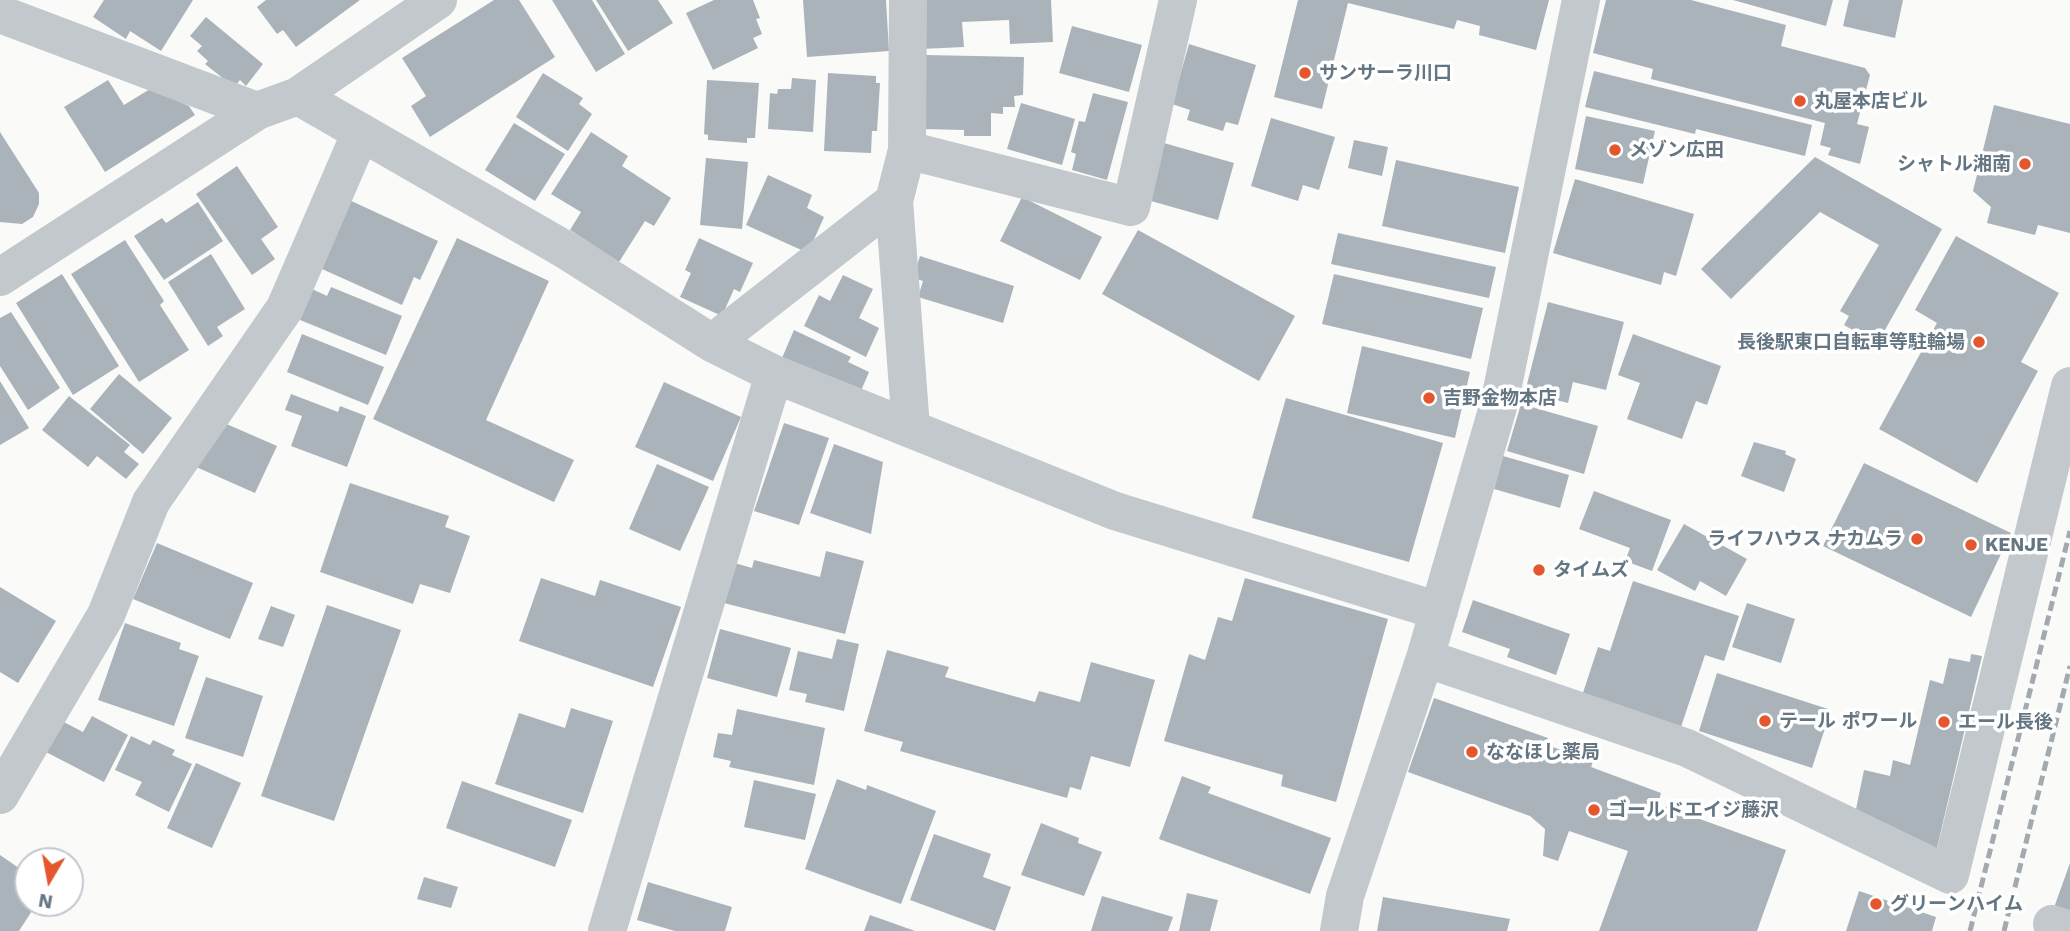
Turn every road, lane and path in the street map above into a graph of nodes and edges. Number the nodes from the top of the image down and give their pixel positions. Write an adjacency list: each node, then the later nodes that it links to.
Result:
1 (438, 0): 6 (street)
2 (908, 0): 9 (street)
3 (1178, 0): 9 (street)
4 (1581, 0): 16 (street)
5 (0, 14): 7 (street)
6 (298, 96): 7 (street); 8 (street)
7 (257, 111): 11 (street)
8 (361, 132): 12 (street); 18 (street)
9 (907, 150): 10 (street)
10 (894, 201): 12 (street); 15 (street)
11 (0, 277)
12 (712, 343): 13 (street)
13 (774, 374): 15 (street); 19 (street)
14 (2070, 386): 17 (street)
15 (911, 428): 16 (street)
16 (1439, 611): 17 (street)
17 (1426, 658): 20 (street)
18 (0, 795)
19 (607, 931)
20 (1339, 931)

